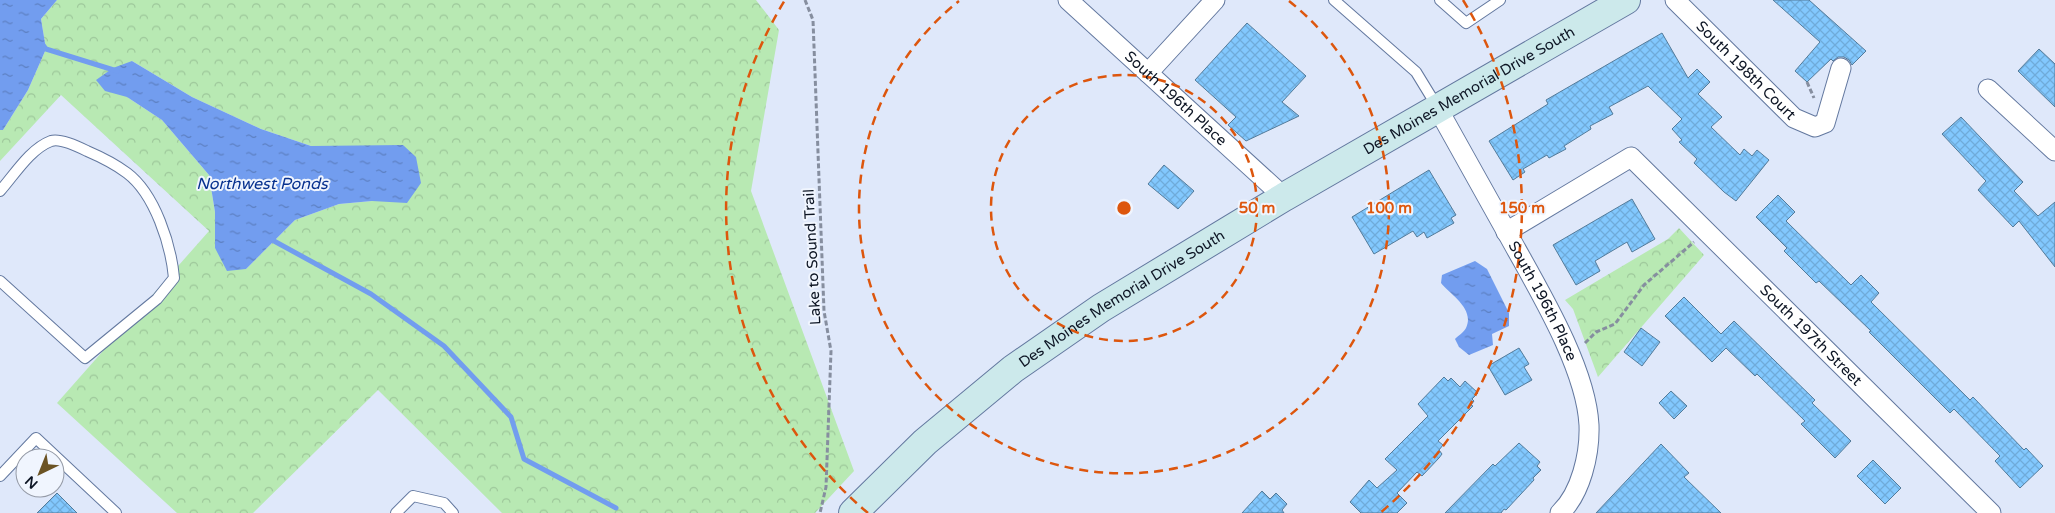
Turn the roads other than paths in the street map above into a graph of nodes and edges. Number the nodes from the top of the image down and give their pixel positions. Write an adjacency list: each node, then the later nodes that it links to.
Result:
1 (1068, 0): 9 (street, South 196th Place)
2 (1215, 0): 9 (street)
3 (1334, 0): 11 (lane)
4 (1440, 0): 5 (lane)
5 (1500, 0)
6 (1626, 0): 11 (main road, Des Moines Memorial Drive South)
7 (1675, 0): 8 (street, South 198th Court)
8 (1841, 68)
9 (1148, 73): 14 (street, South 196th Place)
10 (1988, 89): 12 (street)
11 (1438, 109): 14 (main road, Des Moines Memorial Drive South); 15 (street, South 196th Place)
12 (2055, 150)
13 (0, 191): 16 (lane)
14 (1284, 197): 21 (main road, Des Moines Memorial Drive South)
15 (1506, 232): 22 (street, South 196th Place); 23 (street, South 197th Street)
16 (0, 281)
17 (0, 476): 18 (lane)
18 (116, 513)
19 (396, 513): 20 (lane)
20 (453, 513)
21 (853, 513)
22 (1560, 513)
23 (1991, 513)

